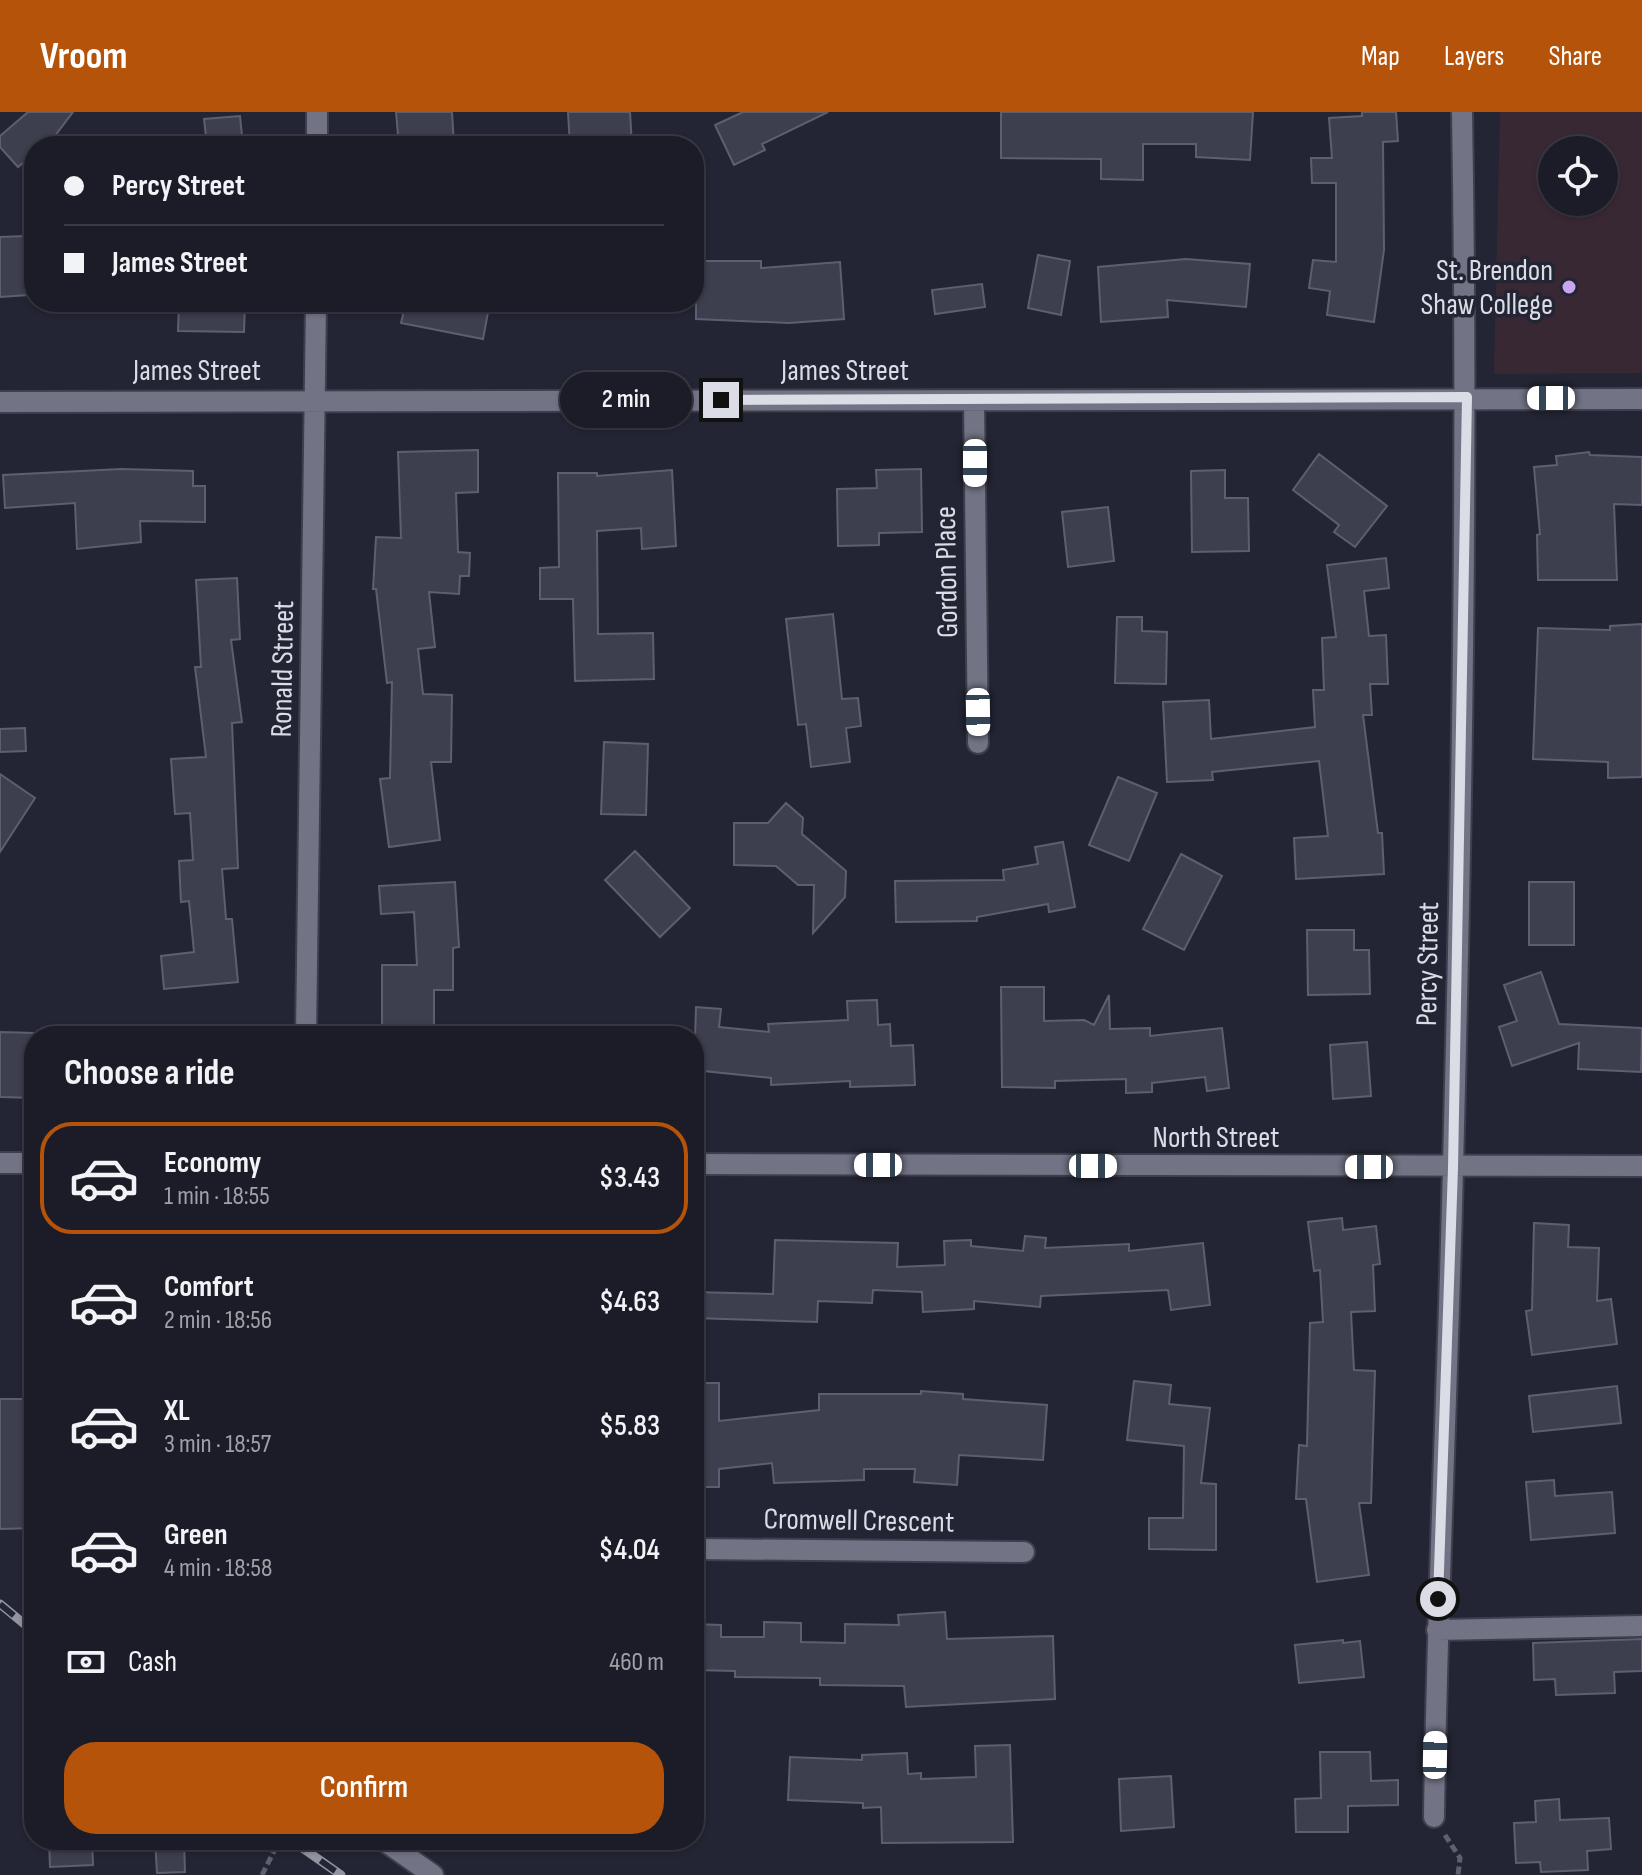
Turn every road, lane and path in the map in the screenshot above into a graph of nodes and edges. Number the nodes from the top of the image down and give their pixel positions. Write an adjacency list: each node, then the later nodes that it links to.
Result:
1 (317, 112): 3 (street)
2 (1462, 112): 5 (street, Percy Street)
3 (317, 136)
4 (316, 312): 6 (street, Ronald Street)
5 (1467, 397): 7 (street, James Street); 8 (street, James Street); 16 (street, Percy Street)
6 (316, 399): 8 (street, James Street); 9 (street, James Street); 11 (street, Ronald Street)
7 (1642, 399)
8 (974, 401): 10 (street, Gordon Place)
9 (0, 402)
10 (978, 743)
11 (306, 1026)
12 (0, 1163): 13 (street)
13 (24, 1163)
14 (704, 1164): 16 (street, North Street)
15 (1642, 1166): 16 (street, North Street)
16 (1453, 1168): 20 (street, Percy Street)
17 (704, 1549): 18 (street, Cromwell Crescent)
18 (1024, 1552)
19 (1642, 1626): 20 (street)
20 (1437, 1630): 21 (street, Percy Street)
21 (1434, 1817): 26 (path)
22 (274, 1850): 24 (path)
23 (397, 1850): 25 (street)
24 (262, 1875)
25 (433, 1875)
26 (1458, 1875)

